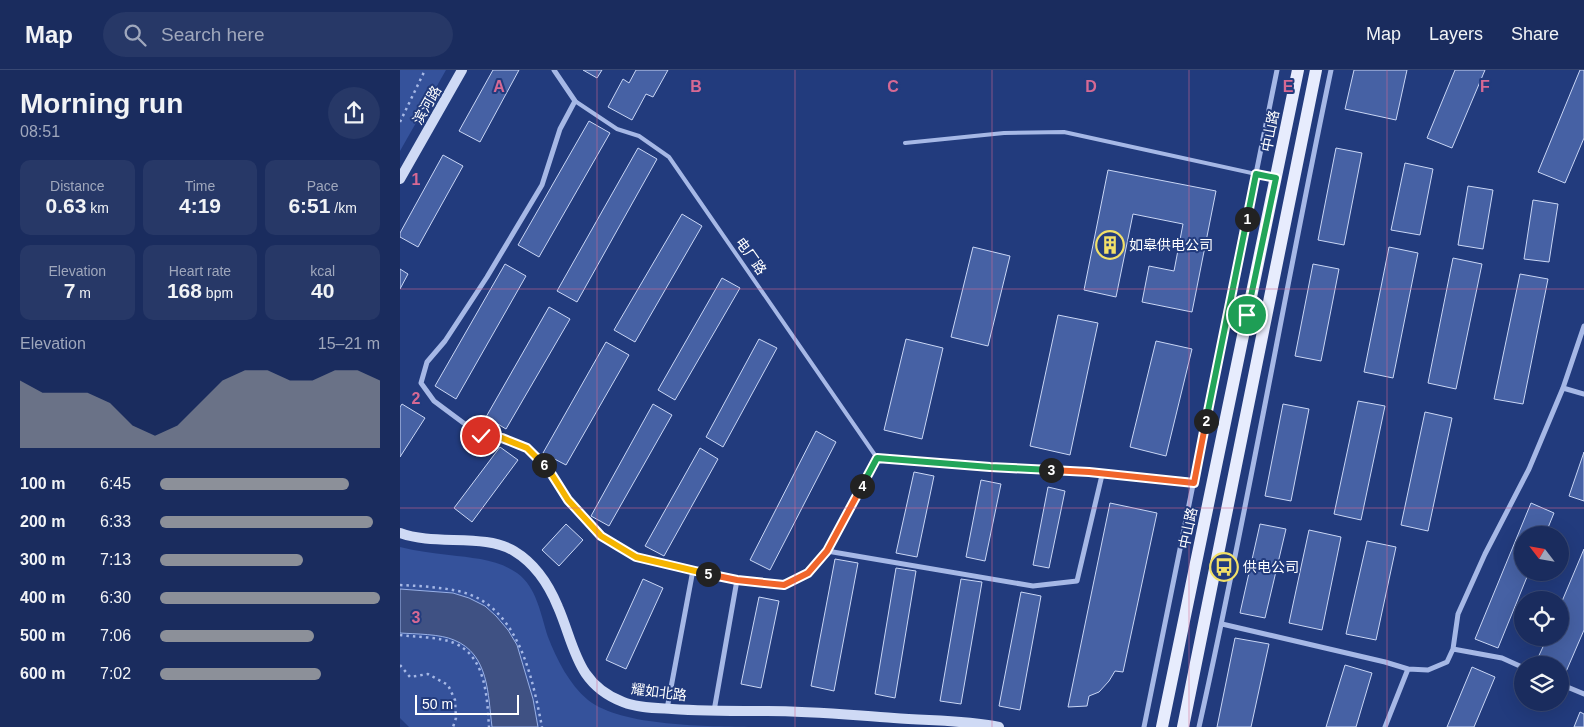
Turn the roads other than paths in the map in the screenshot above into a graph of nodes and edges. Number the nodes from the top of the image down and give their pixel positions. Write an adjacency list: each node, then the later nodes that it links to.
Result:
1 (462, 70): 11 (street, 滨河路)
2 (554, 70): 7 (street)
3 (1278, 70): 9 (street)
4 (1298, 70): 10 (main road, 中山路)
5 (1316, 70): 33 (main road)
6 (1331, 70): 22 (street)
7 (575, 101): 15 (lane, 电厂路); 20 (street)
8 (905, 143): 9 (lane)
9 (1256, 174): 10 (lane); 17 (street)
10 (1276, 178): 32 (main road, 中山路)
11 (400, 179)
12 (1584, 326): 13 (street)
13 (1563, 388): 14 (street); 23 (street)
14 (1584, 394)
15 (877, 458): 16 (street); 19 (street)
16 (1102, 475): 17 (street); 19 (street)
17 (1194, 483): 31 (street)
18 (400, 533): 28 (street, 耀如北路)
19 (827, 551): 21 (street)
20 (693, 570): 21 (street); 28 (street)
21 (737, 580): 29 (street)
22 (1222, 624): 25 (street); 34 (street)
23 (1453, 648): 24 (street); 25 (street)
24 (1514, 664)
25 (1408, 669): 35 (street)
26 (1569, 688): 27 (street)
27 (1584, 694)
28 (667, 709): 29 (street, 耀如北路)
29 (713, 712): 30 (street, 耀如北路)
30 (999, 727)
31 (1144, 727)
32 (1162, 727)
33 (1183, 727)
34 (1199, 727)
35 (1385, 727)

